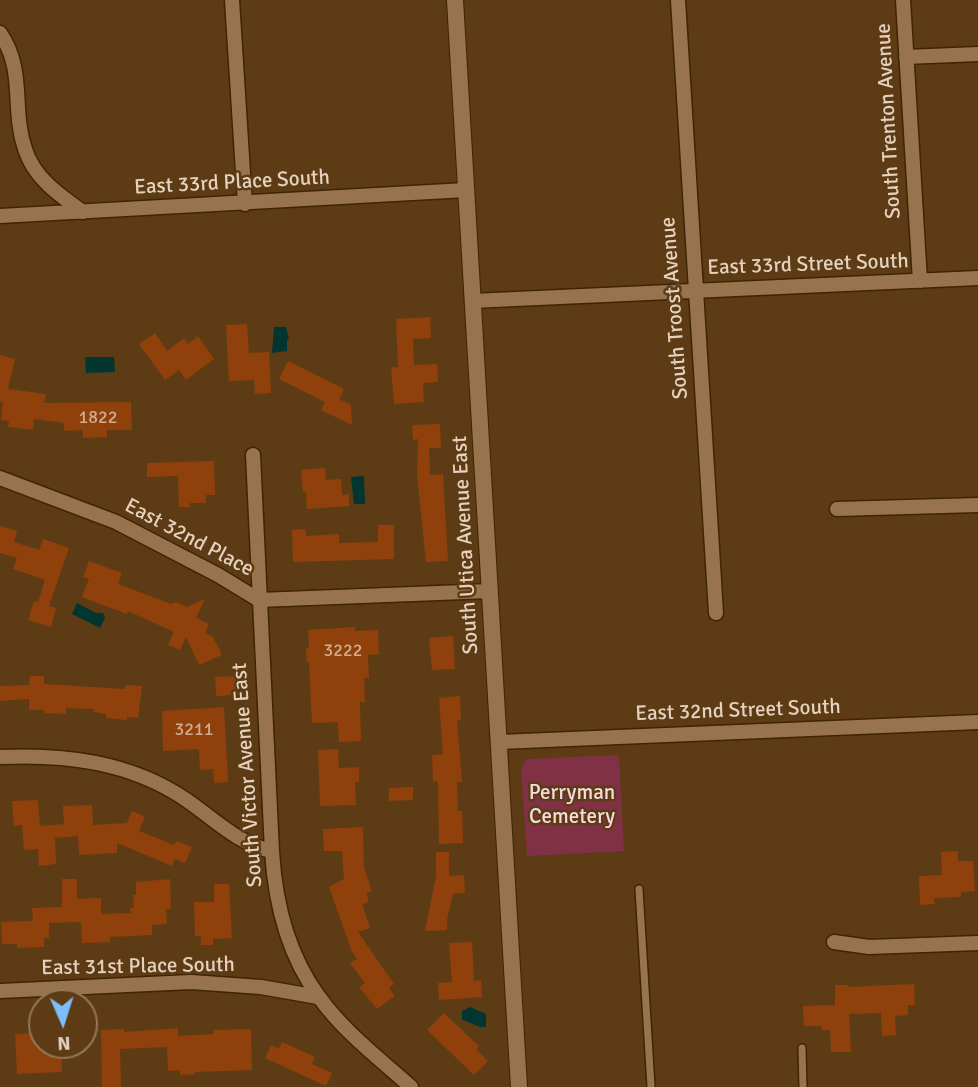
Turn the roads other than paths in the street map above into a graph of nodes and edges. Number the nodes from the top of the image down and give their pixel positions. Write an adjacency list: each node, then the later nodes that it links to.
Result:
1 (232, 0): 9 (street)
2 (455, 0): 8 (street, South Utica Avenue East)
3 (678, 0): 14 (street, South Troost Avenue)
4 (903, 0): 7 (street, South Trenton Avenue)
5 (0, 33): 10 (street)
6 (978, 54): 7 (street)
7 (906, 57): 13 (street, South Trenton Avenue)
8 (466, 190): 9 (street, East 33rd Place South); 15 (street, South Utica Avenue East)
9 (245, 204): 10 (street, East 33rd Place South)
10 (83, 212): 11 (street, East 33rd Place South)
11 (0, 216)
12 (978, 278): 13 (street, East 33rd Street South)
13 (920, 281): 14 (street, East 33rd Street South)
14 (695, 290): 15 (street, East 33rd Street South); 22 (street, South Troost Avenue)
15 (472, 301): 20 (street, South Utica Avenue East)
16 (253, 455): 21 (street, South Victor Avenue East)
17 (0, 478): 21 (street, East 32nd Place)
18 (978, 505): 19 (street)
19 (837, 509)
20 (490, 591): 21 (street, East 32nd Place); 24 (street, South Utica Avenue East)
21 (258, 600): 26 (street, South Victor Avenue East)
22 (716, 613)
23 (978, 722): 24 (street, East 32nd Street South)
24 (499, 742): 34 (street, South Utica Avenue East)
25 (0, 757): 26 (street)
26 (272, 851): 31 (street, South Victor Avenue East)
27 (639, 889): 35 (lane)
28 (834, 943): 29 (street)
29 (978, 943)
30 (0, 991): 31 (street, East 31st Place South)
31 (318, 997): 33 (street, South Victor Avenue East)
32 (802, 1048): 36 (lane)
33 (411, 1087)
34 (519, 1087)
35 (651, 1087)
36 (803, 1087)

